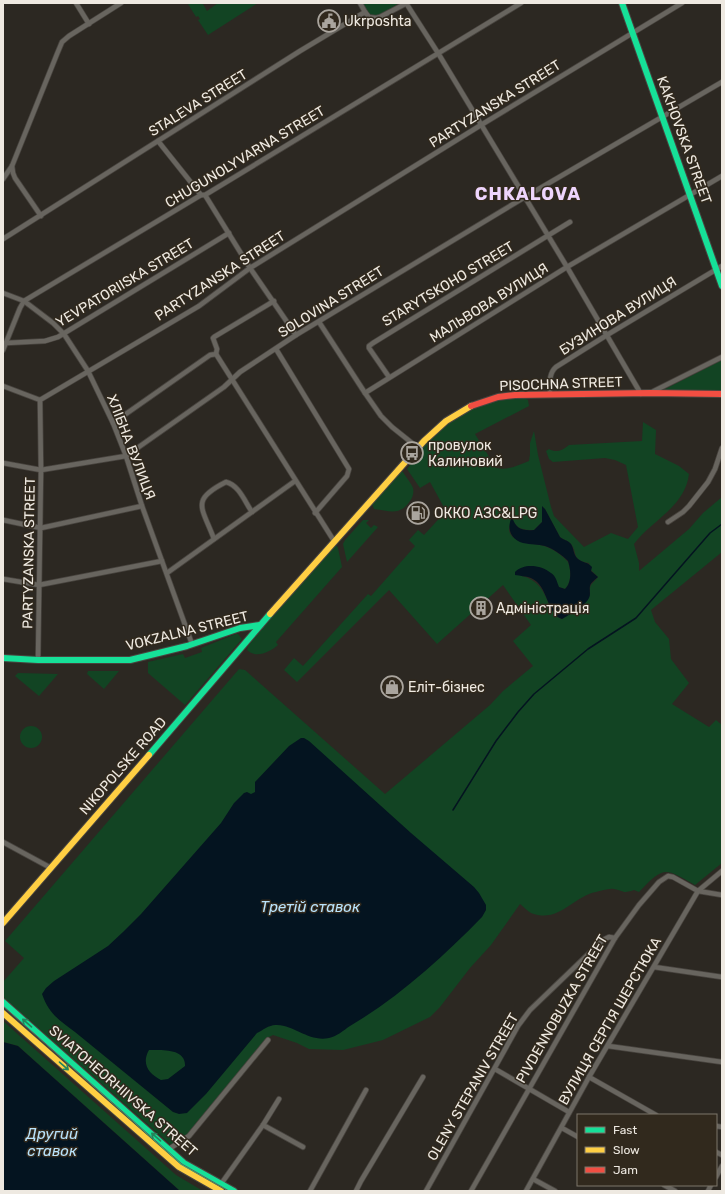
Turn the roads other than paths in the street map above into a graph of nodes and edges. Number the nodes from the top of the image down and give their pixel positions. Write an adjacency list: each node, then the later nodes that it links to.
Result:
1 (76, 3): 9 (street)
2 (121, 3): 9 (street)
3 (360, 3): 8 (street)
4 (407, 3): 8 (street); 11 (street)
5 (521, 3): 11 (street, CHUGUNOLYVARNA STREET)
6 (622, 3): 10 (main road, KAKHOVSKA STREET)
7 (682, 3): 10 (street, PARTYZANSKA STREET)
8 (365, 12): 15 (street, STALEVA STREET)
9 (89, 24): 16 (street)
10 (633, 33): 13 (main road, KAKHOVSKA STREET); 14 (street, PARTYZANSKA STREET)
11 (438, 53): 14 (street); 19 (street, CHUGUNOLYVARNA STREET)
12 (722, 82): 13 (street, SOLOVINA STREET)
13 (663, 116): 20 (main road, KAKHOVSKA STREET); 21 (street, SOLOVINA STREET)
14 (481, 125): 21 (street); 28 (street, PARTYZANSKA STREET)
15 (158, 141): 19 (street); 22 (street, STALEVA STREET)
16 (12, 166): 18 (street); 22 (street)
17 (722, 176): 20 (street, МАЛЬВОВА ВУЛИЦЯ)
18 (3, 179)
19 (203, 195): 24 (street); 33 (street, CHUGUNOLYVARNA STREET)
20 (690, 195): 27 (street, МАЛЬВОВА ВУЛИЦЯ); 29 (main road, KAKHOVSKA STREET)
21 (525, 197): 25 (street); 34 (street, SOLOVINA STREET)
22 (41, 216): 26 (street, STALEVA STREET)
23 (570, 222): 25 (street, STARYTSKOHO STREET)
24 (229, 234): 28 (street); 35 (street, YEVPATORIISKA STREET)
25 (548, 236): 27 (street); 44 (street, STARYTSKOHO STREET)
26 (3, 239)
27 (567, 267): 37 (street); 44 (street, МАЛЬВОВА ВУЛИЦЯ)
28 (250, 268): 32 (street); 43 (street, PARTYZANSKA STREET)
29 (719, 268): 30 (main road, KAKHOVSKA STREET); 37 (street, БУЗИНОВА ВУЛИЦЯ)
30 (722, 286)
31 (3, 293): 33 (street, ХЛІБНА ВУЛИЦЯ)
32 (274, 301): 36 (street); 41 (street)
33 (24, 302): 35 (street, ХЛІБНА ВУЛИЦЯ); 38 (street)
34 (319, 322): 36 (street, SOLOVINA STREET); 47 (street)
35 (64, 334): 38 (street, YEVPATORIISKA STREET); 43 (street, ХЛІБНА ВУЛИЦЯ)
36 (296, 335): 39 (street, SOLOVINA STREET)
37 (607, 335): 49 (street, БУЗИНОВА ВУЛИЦЯ); 50 (street)
38 (6, 343): 40 (street)
39 (276, 349): 45 (street, SOLOVINA STREET); 62 (street)
40 (3, 350)
41 (216, 354): 45 (street); 53 (street)
42 (722, 357): 48 (street)
43 (88, 371): 52 (street, PARTYZANSKA STREET); 53 (street, ХЛІБНА ВУЛИЦЯ)
44 (389, 377): 47 (street, МАЛЬВОВА ВУЛИЦЯ)
45 (232, 380): 56 (street, SOLOVINA STREET); 59 (street)
46 (3, 386): 52 (street)
47 (365, 393): 54 (street)
48 (650, 393): 50 (main road, PISOCHNA STREET); 51 (main road, PISOCHNA STREET)
49 (550, 394): 50 (main road, PISOCHNA STREET); 54 (main road, PISOCHNA STREET)
50 (641, 394)
51 (722, 394)
52 (40, 400): 58 (street, PARTYZANSKA STREET)
53 (113, 423): 56 (street, ХЛІБНА ВУЛИЦЯ)
54 (417, 447): 67 (main road, VOKZALNA STREET)
55 (722, 448): 64 (street)
56 (126, 456): 58 (street, SOLOVINA STREET); 60 (street, ХЛІБНА ВУЛИЦЯ)
57 (3, 463): 58 (street, SOLOVINA STREET)
58 (42, 470): 65 (street, PARTYZANSKA STREET)
59 (295, 481): 61 (street); 62 (street)
60 (142, 506): 65 (street); 68 (street, ХЛІБНА ВУЛИЦЯ)
61 (252, 512): 66 (street); 66 (street)
62 (315, 513): 67 (street)
63 (3, 520): 65 (street)
64 (668, 522)
65 (41, 528): 71 (street, PARTYZANSKA STREET)
66 (214, 539): 69 (street)
67 (334, 541): 72 (main road, VOKZALNA STREET)
68 (162, 561): 69 (street, ХЛІБНА ВУЛИЦЯ); 71 (street)
69 (166, 573): 73 (street, ХЛІБНА ВУЛИЦЯ)
70 (3, 579): 71 (street)
71 (39, 585): 75 (street, PARTYZANSKA STREET)
72 (260, 625): 73 (main road, VOKZALNA STREET); 77 (main road, NIKOPOLSKE ROAD)
73 (192, 644): 75 (main road, VOKZALNA STREET)
74 (3, 658): 75 (main road, VOKZALNA STREET)
75 (38, 660)
76 (3, 842): 77 (street)
77 (51, 868): 81 (main road, NIKOPOLSKE ROAD)
78 (722, 871): 79 (street, ВУЛИЦЯ СЕРГІЯ ШЕРСТЮКА)
79 (698, 891): 80 (street); 82 (street, PIVDENNOBUZKA STREET); 83 (street, ВУЛИЦЯ СЕРГІЯ ШЕРСТЮКА)
80 (722, 894)
81 (3, 922)
82 (615, 938): 90 (street, OLENY STEPANIV STREET); 94 (street, PIVDENNOBUZKA STREET)
83 (654, 967): 84 (street); 88 (street, ВУЛИЦЯ СЕРГІЯ ШЕРСТЮКА)
84 (722, 977)
85 (3, 1002): 102 (main road, SVIATOHEORHIIVSKA STREET, one-way to 85)
86 (3, 1012): 108 (main road, SVIATOHEORHIIVSKA STREET, one-way to 108)
87 (268, 1040): 102 (street)
88 (608, 1046): 89 (street); 92 (street, ВУЛИЦЯ СЕРГІЯ ШЕРСТЮКА)
89 (722, 1062)
90 (495, 1069): 94 (street); 112 (street, OLENY STEPANIV STREET)
91 (423, 1077): 111 (street)
92 (590, 1077): 96 (street, ВУЛИЦЯ СЕРГІЯ ШЕРСТЮКА); 97 (street)
93 (366, 1090): 110 (street)
94 (528, 1090): 96 (street); 113 (street, PIVDENNOBUZKA STREET)
95 (279, 1100): 98 (street)
96 (569, 1112): 99 (street, ВУЛИЦЯ СЕРГІЯ ШЕРСТЮКА)
97 (654, 1114)
98 (263, 1125): 101 (street); 106 (street)
99 (562, 1128): 100 (street); 105 (street, ВУЛИЦЯ СЕРГІЯ ШЕРСТЮКА)
100 (577, 1136)
101 (303, 1147)
102 (169, 1149): 106 (main road, SVIATOHEORHIIVSKA STREET)
103 (722, 1166): 104 (street)
104 (717, 1175)
105 (533, 1179): 114 (street, ВУЛИЦЯ СЕРГІЯ ШЕРСТЮКА); 115 (street)
106 (221, 1184): 109 (main road, SVIATOHEORHIIVSKA STREET)
107 (666, 1186): 116 (street)
108 (221, 1191)
109 (234, 1191)
110 (310, 1191)
111 (356, 1191)
112 (426, 1191)
113 (471, 1191)
114 (526, 1191)
115 (555, 1191)
116 (675, 1191)

